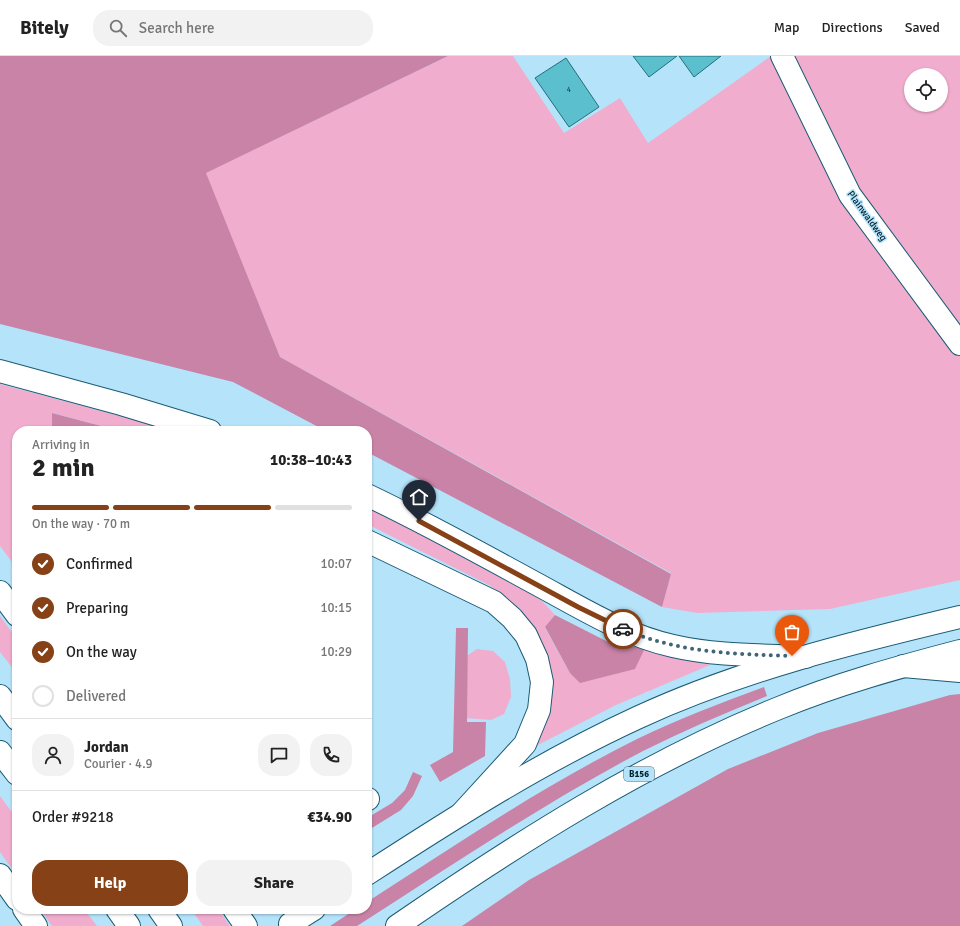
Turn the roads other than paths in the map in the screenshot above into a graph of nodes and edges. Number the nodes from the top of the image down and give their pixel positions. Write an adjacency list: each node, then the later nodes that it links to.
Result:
1 (782, 56): 2 (main road, Plainwaldweg)
2 (960, 344)
3 (0, 371): 4 (main road)
4 (194, 426)
5 (372, 498): 11 (main road)
6 (372, 543): 18 (main road)
7 (0, 592): 8 (main road)
8 (12, 608)
9 (960, 617): 11 (main road)
10 (960, 651): 12 (main road, B156)
11 (806, 657): 18 (main road)
12 (903, 666): 13 (main road); 32 (main road, B156)
13 (960, 671)
14 (0, 696): 15 (main road)
15 (12, 712)
16 (0, 752): 17 (main road)
17 (12, 768)
18 (461, 814): 19 (main road)
19 (372, 871)
20 (0, 875): 21 (main road)
21 (12, 892)
22 (28, 914): 28 (main road)
23 (121, 914): 29 (main road)
24 (163, 914): 30 (main road)
25 (238, 914): 31 (main road)
26 (306, 914): 27 (main road)
27 (290, 924)
28 (36, 926)
29 (129, 926)
30 (171, 926)
31 (246, 926)
32 (397, 926)

